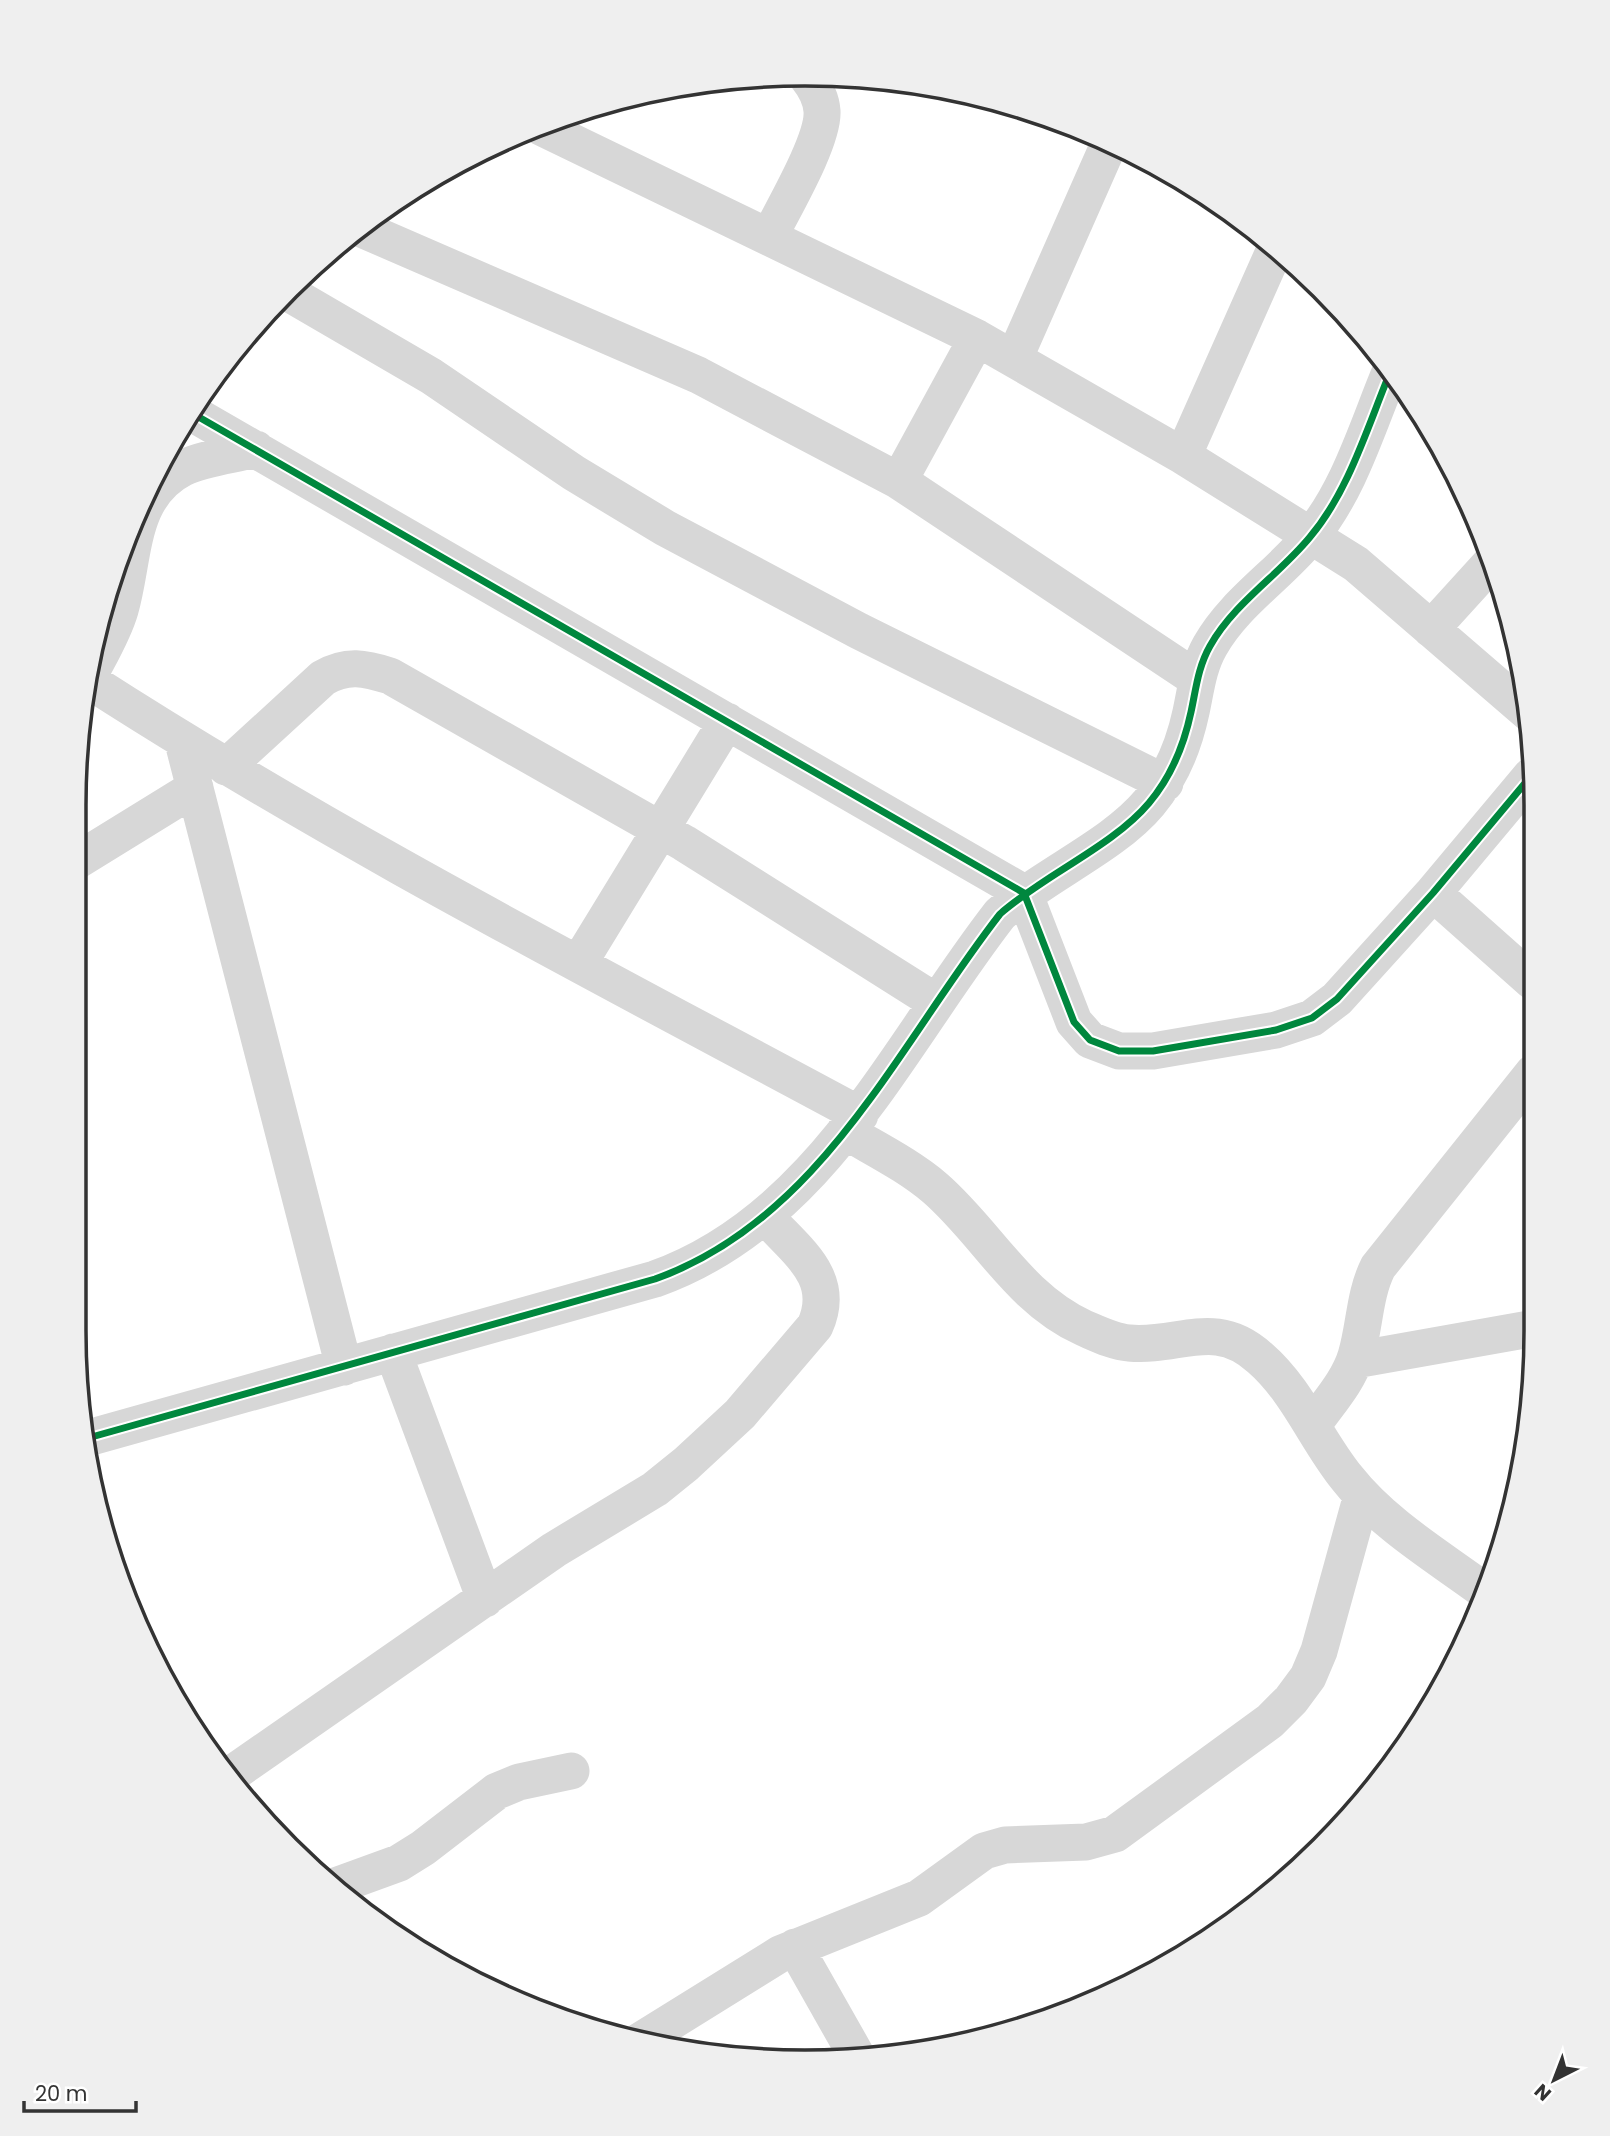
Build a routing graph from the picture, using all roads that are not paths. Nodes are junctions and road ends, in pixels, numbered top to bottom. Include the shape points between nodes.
1 (815, 86) edge
2 (552, 132) edge
3 (1106, 152) edge
4 (369, 232) edge
5 (769, 237) junction
6 (1271, 258) edge
7 (295, 297) edge
8 (977, 338) junction
9 (1014, 359) junction
10 (1386, 381) edge
11 (199, 417) edge
12 (256, 449) junction
13 (1183, 456) junction
14 (899, 481) junction
15 (160, 488) edge
16 (1311, 536) junction
17 (128, 562) edge
18 (1485, 570) edge
19 (1431, 629) junction
20 (105, 644) edge
21 (1196, 679) junction
22 (97, 685) edge
23 (1517, 702) edge
24 (727, 721) junction
25 (183, 742) junction
26 (226, 767) junction
27 (1165, 783) junction
28 (1524, 785) edge
29 (195, 788) junction
30 (660, 830) junction
31 (86, 855) edge
32 (1024, 893) junction
33 (1433, 893) junction
34 (579, 963) junction
35 (1524, 974) edge
36 (936, 1002) junction
37 (1524, 1084) edge
38 (852, 1123) junction
39 (766, 1217) junction
40 (1524, 1330) edge
41 (393, 1352) junction
42 (1355, 1360) junction
43 (344, 1367) junction
44 (1313, 1425) junction
45 (94, 1436) edge
46 (1362, 1495) junction
47 (1477, 1586) edge
48 (485, 1599) junction
49 (236, 1771) edge
50 (571, 1771) dead end
51 (345, 1883) edge
52 (795, 1947) junction
53 (659, 2035) edge
54 (853, 2049) edge

1 - 5 street via 822,113 817,139
2 - 5 street
3 - 9 street
4 - 14 street via 698,375
5 - 8 street
6 - 13 street
7 - 27 street via 431,376 665,528 859,631
8 - 9 street
8 - 14 street
9 - 13 street
10 - 16 street via 1337,495
11 - 12 street
12 - 15 street via 184,468
12 - 24 street
13 - 16 street
14 - 21 street
16 - 19 street via 1356,564
16 - 21 street via 1218,632
17 - 20 street via 120,611
18 - 19 street
19 - 23 street
21 - 27 street via 1191,715
22 - 25 street
24 - 30 street
24 - 32 street
25 - 26 street
25 - 29 street
26 - 30 street via 323,678 343,669 368,669 390,676
26 - 34 street
27 - 32 street via 1124,826
28 - 33 street
29 - 31 street
29 - 43 street
30 - 34 street
30 - 36 street
32 - 33 street via 1074,1022 1090,1040 1119,1051 1208,1042 1276,1030 1312,1018 1337,999
32 - 36 street via 1000,915
33 - 35 street
34 - 38 street
36 - 38 street
37 - 42 street via 1378,1267
38 - 39 street
38 - 44 street via 934,1187 1019,1283 1058,1312 1081,1327 1128,1343 1198,1335 1229,1339 1261,1358
39 - 41 street via 688,1267
39 - 48 street via 812,1268 822,1286 824,1307 815,1326 733,1421 686,1464
40 - 42 street
41 - 43 street
41 - 48 street
42 - 44 street
43 - 45 street
44 - 46 street
46 - 47 street
46 - 52 street via 1308,1677 1270,1721 1115,1834 1086,1842 984,1850 919,1898
48 - 49 street
50 - 51 street via 497,1791 399,1863
52 - 53 street
52 - 54 street

